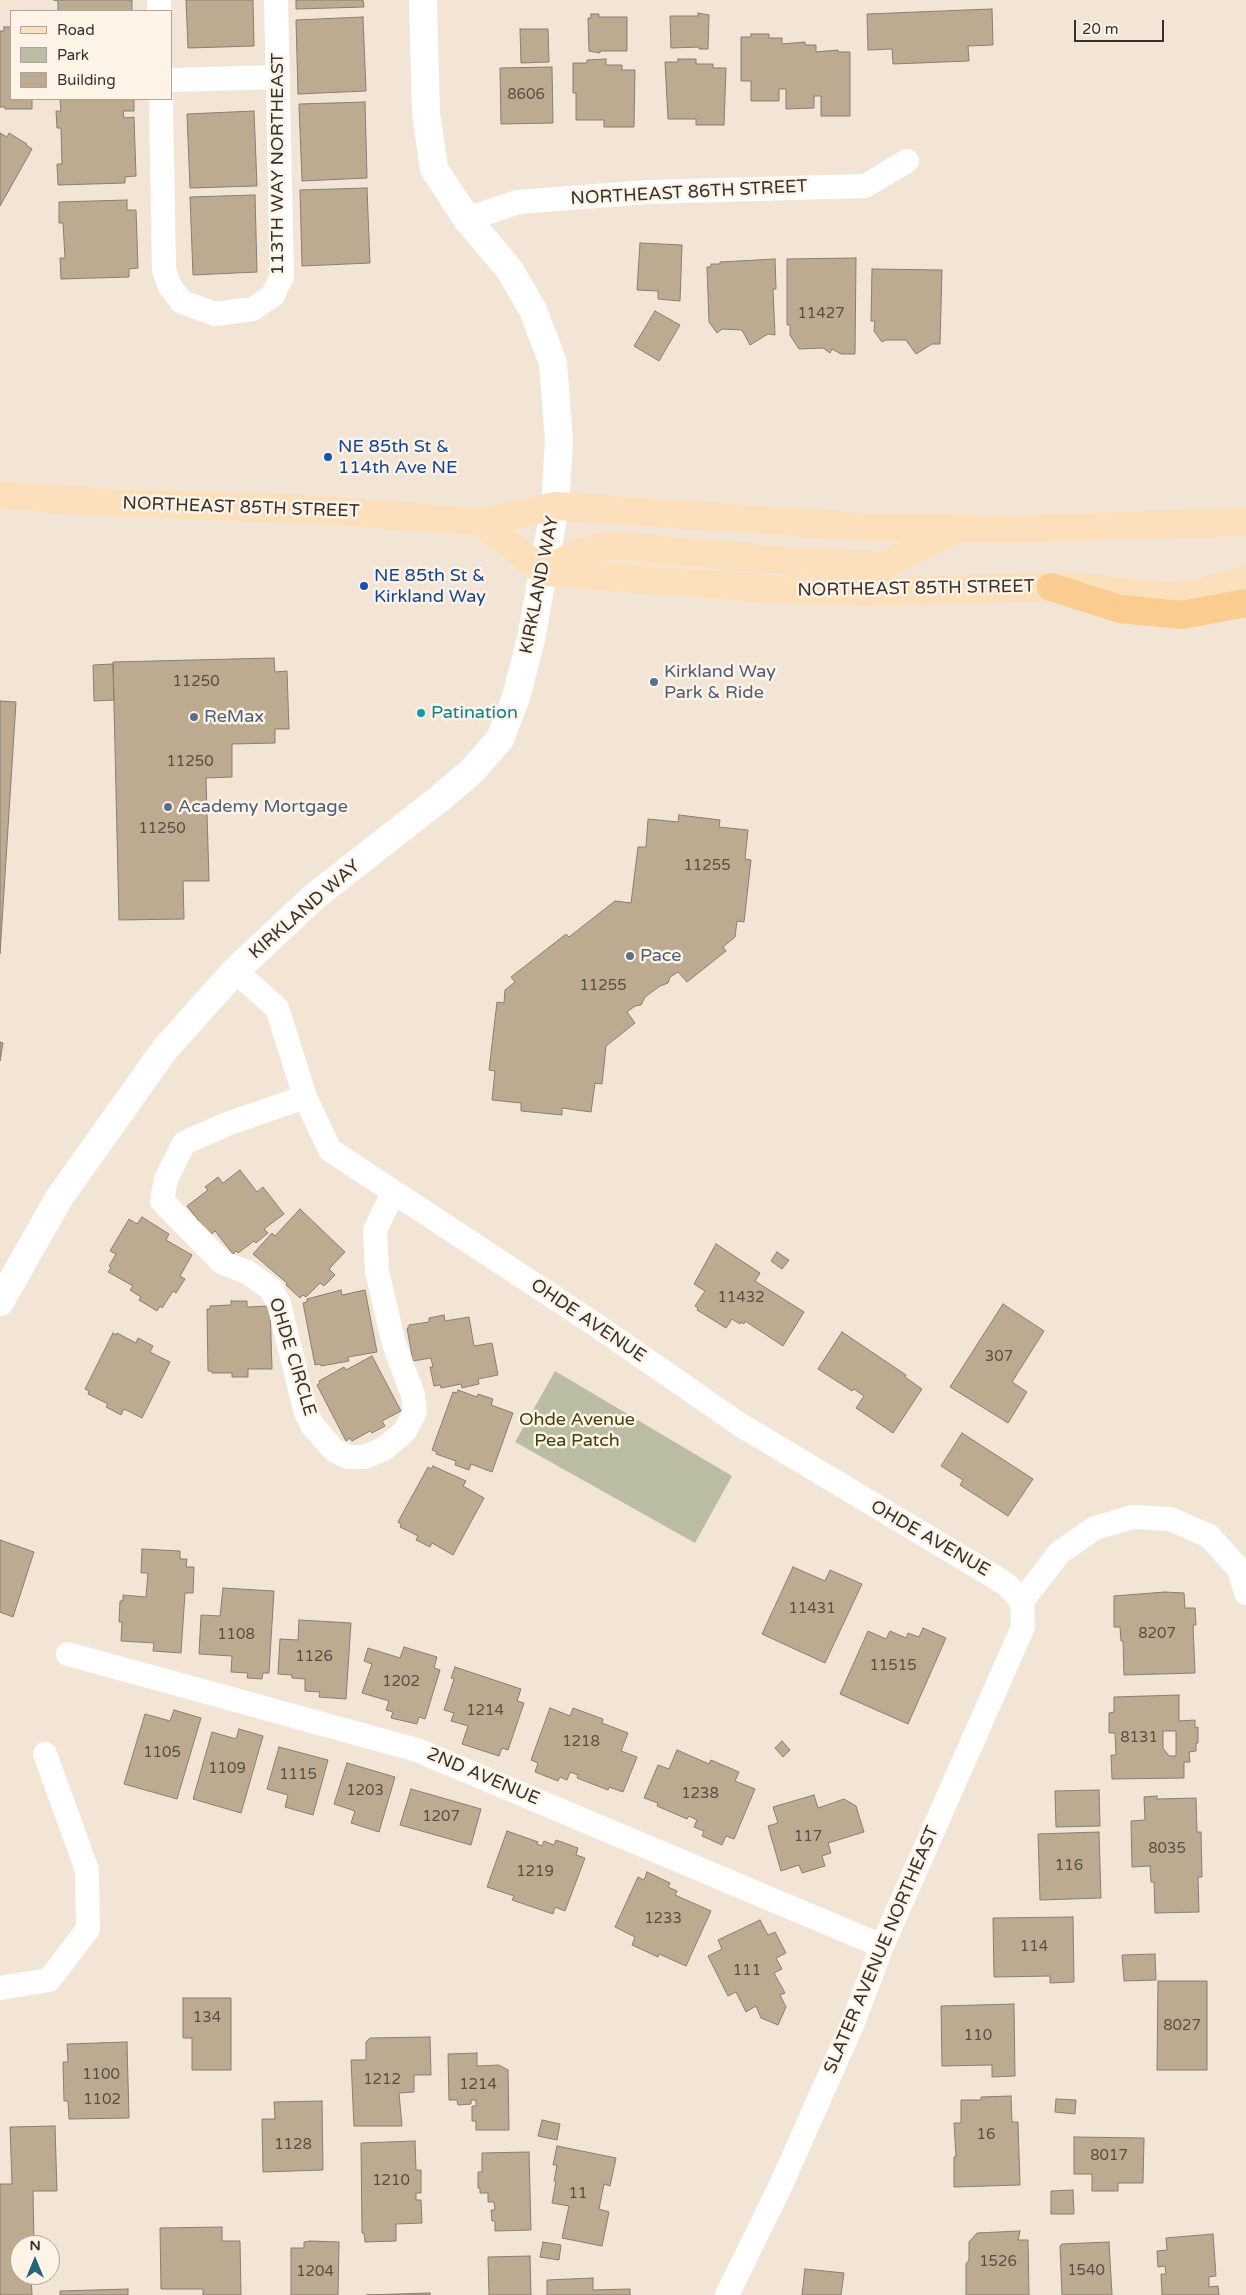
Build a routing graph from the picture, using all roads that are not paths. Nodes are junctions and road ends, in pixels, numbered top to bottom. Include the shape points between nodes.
1 (276, 0) edge
2 (424, 0) edge
3 (278, 76) junction
4 (172, 80) edge
5 (161, 100) edge
6 (907, 161) dead end
7 (467, 219) junction
8 (0, 495) edge
9 (555, 506) junction
10 (482, 522) junction
11 (1246, 522) edge
12 (958, 529) junction
13 (544, 572) junction
14 (1246, 579) edge
15 (1051, 587) junction
16 (1246, 603) edge
17 (235, 971) junction
18 (304, 1097) junction
19 (393, 1193) junction
20 (0, 1302) edge
21 (1246, 1593) edge
22 (1022, 1601) junction
23 (68, 1654) dead end
24 (45, 1754) dead end
25 (882, 1946) junction
26 (0, 1988) edge
27 (727, 2295) edge

1 - 3 street, 113TH WAY NORTHEAST
2 - 7 main road, KIRKLAND WAY via 426,113 434,169
3 - 4 street
3 - 5 street, 113TH WAY NORTHEAST via 282,276 273,295 253,309 215,314 182,302 170,287 164,270
6 - 7 street, NORTHEAST 86TH STREET via 865,186 648,192 518,202
7 - 9 main road, KIRKLAND WAY via 509,270 533,310 552,363 559,440
8 - 10 main road, NORTHEAST 85TH STREET via 94,502 303,509
9 - 10 main road, NORTHEAST 85TH STREET
9 - 12 main road, NORTHEAST 85TH STREET via 856,527
9 - 13 main road, KIRKLAND WAY
10 - 13 main road
11 - 12 main road, NORTHEAST 85TH STREET
12 - 13 main road via 882,566 613,546 579,552
13 - 15 main road, NORTHEAST 85TH STREET via 785,590 854,592
13 - 17 main road, KIRKLAND WAY via 516,697 500,739 472,771 315,896
14 - 15 main road, NORTHEAST 85TH STREET via 1197,594 1169,598 1090,588
15 - 16 highway via 1120,609 1182,615
17 - 18 street, OHDE AVENUE via 277,1008
17 - 20 main road, KIRKLAND WAY via 165,1049 108,1127 59,1198
18 - 19 street, OHDE AVENUE via 330,1150
18 - 19 street, OHDE CIRCLE via 184,1142 166,1179 162,1202 223,1263 247,1272 271,1289 282,1312 305,1410 312,1425 334,1450 348,1457 364,1457 384,1449 405,1431 415,1412 413,1395 394,1344 377,1271 375,1230
19 - 22 street, OHDE AVENUE via 600,1327 739,1424 994,1576
21 - 22 street via 1239,1569 1209,1536 1170,1519 1132,1517 1095,1528 1060,1552
22 - 25 street, SLATER AVENUE NORTHEAST via 1023,1627
23 - 25 street, 2ND AVENUE via 417,1750
24 - 26 street via 87,1870 88,1929 49,1980
25 - 27 street, SLATER AVENUE NORTHEAST via 852,2025 780,2187

